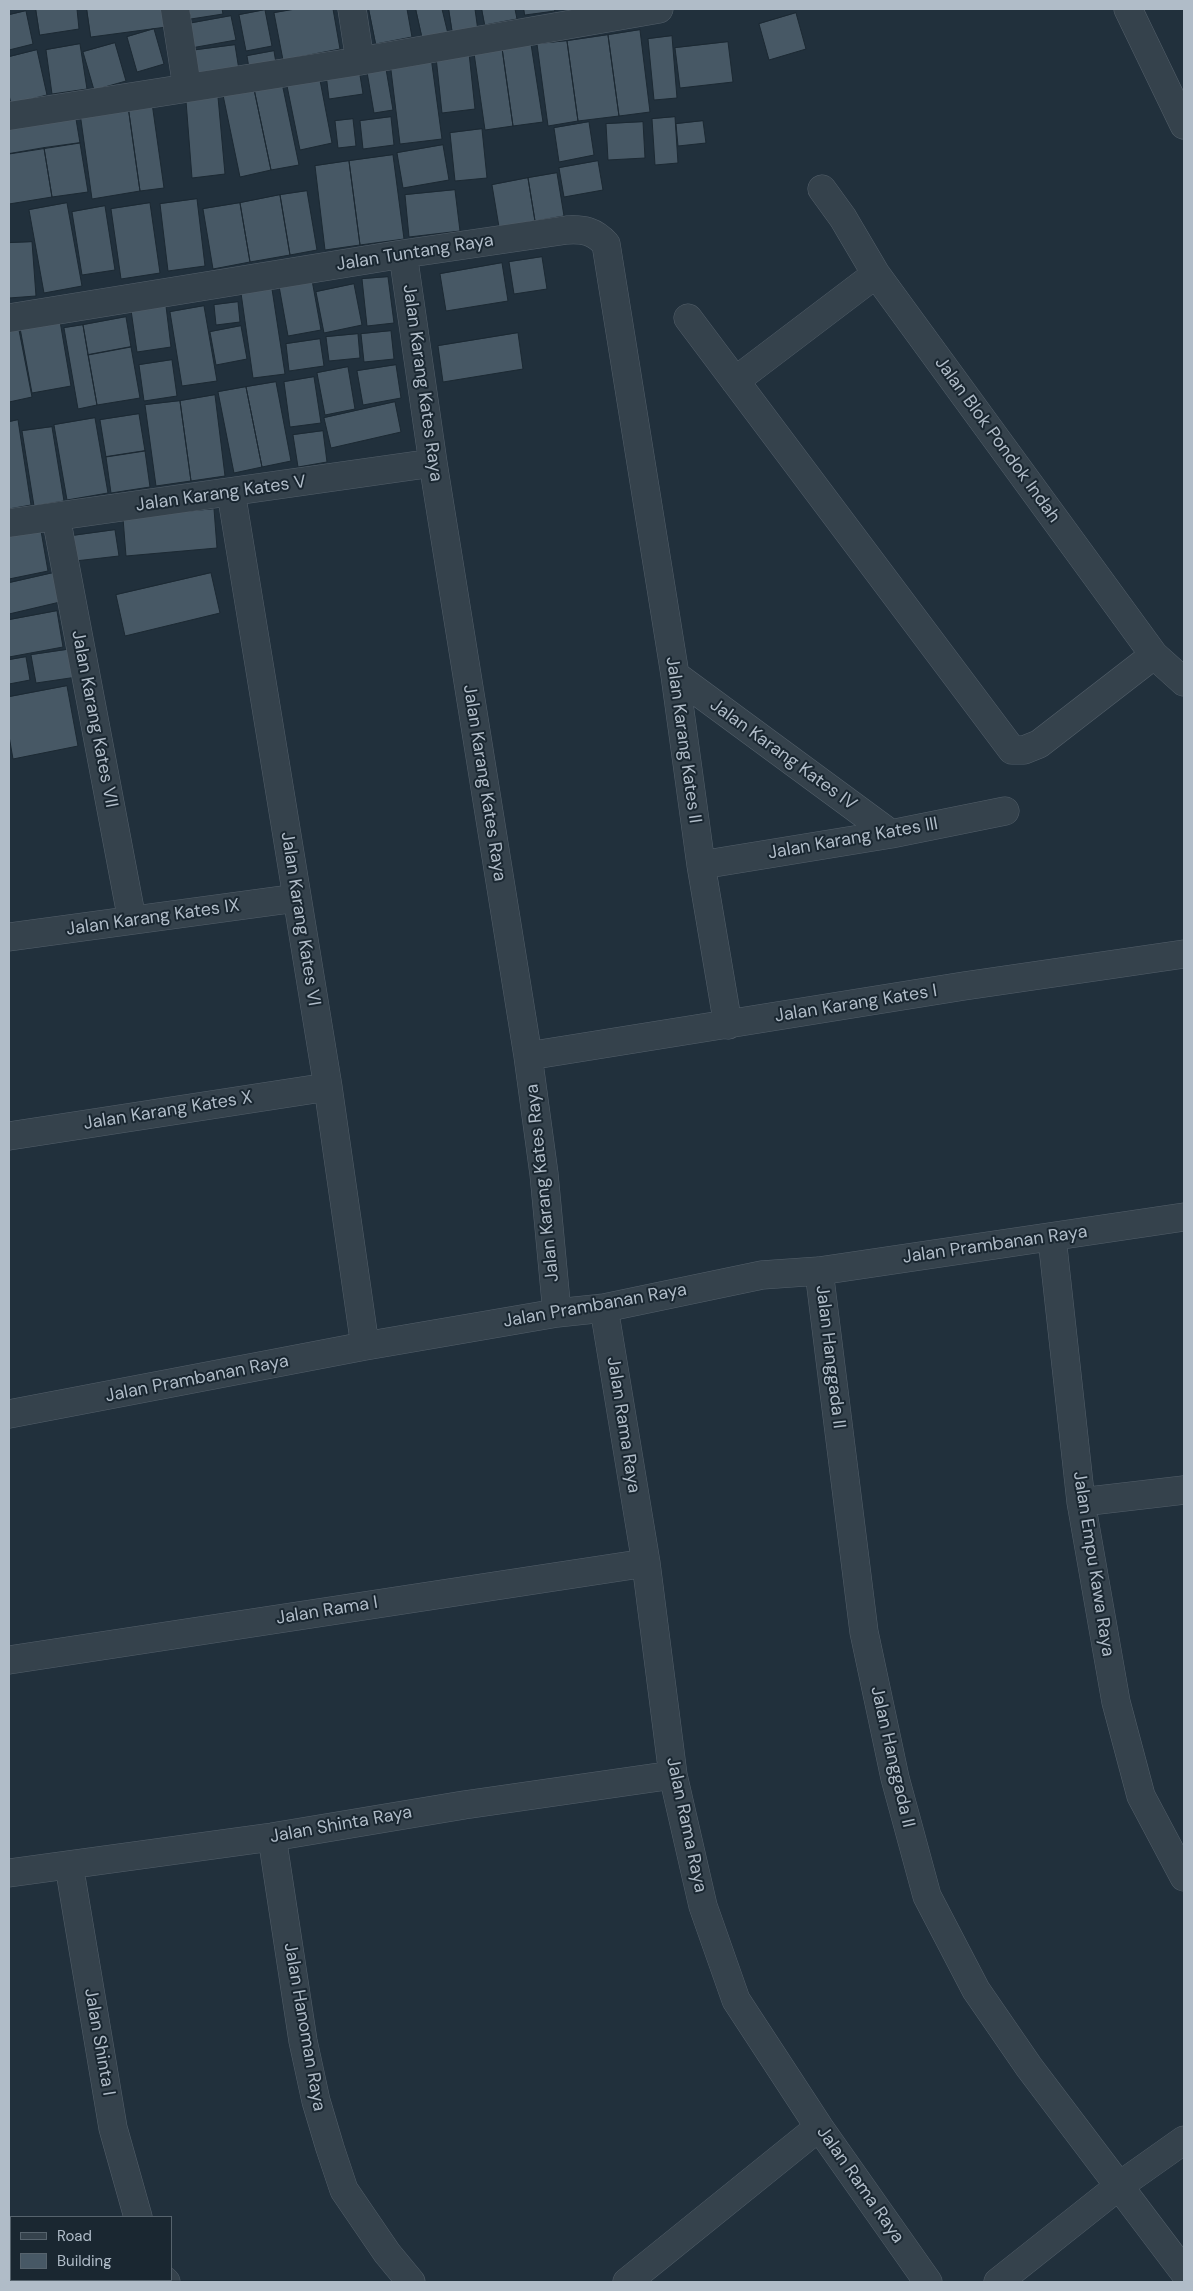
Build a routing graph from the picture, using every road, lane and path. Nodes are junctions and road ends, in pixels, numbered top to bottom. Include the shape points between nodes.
1 (175, 9) edge
2 (352, 9) edge
3 (660, 9) edge
4 (1128, 9) edge
5 (360, 61) junction
6 (187, 86) junction
7 (9, 116) edge
8 (1184, 125) edge
9 (822, 189) dead end
10 (403, 254) junction
11 (876, 274) junction
12 (9, 318) edge
13 (688, 318) dead end
14 (735, 382) junction
15 (640, 456) joint
16 (433, 463) junction
17 (231, 492) junction
18 (56, 517) junction
19 (9, 523) edge
20 (1154, 655) junction
21 (675, 675) junction
22 (1184, 682) edge
23 (1005, 810) dead end
24 (891, 834) junction
25 (701, 865) junction
26 (297, 898) junction
27 (132, 920) junction
28 (9, 937) edge
29 (1184, 954) edge
30 (728, 1025) junction
31 (528, 1056) junction
32 (328, 1087) junction
33 (9, 1136) edge
34 (1184, 1217) edge
35 (1052, 1238) junction
36 (819, 1271) junction
37 (604, 1308) junction
38 (558, 1313) junction
39 (365, 1346) junction
40 (9, 1414) edge
41 (1184, 1490) edge
42 (1081, 1502) junction
43 (646, 1562) junction
44 (9, 1660) edge
45 (674, 1775) junction
46 (272, 1837) junction
47 (69, 1865) junction
48 (9, 1873) edge
49 (1184, 1877) edge
50 (819, 2127) junction
51 (1184, 2140) edge
52 (1119, 2186) junction
53 (138, 2216) edge
54 (1184, 2272) edge
55 (411, 2282) edge
56 (627, 2282) edge
57 (928, 2282) edge
58 (998, 2282) edge

1 - 6 street
2 - 5 street
3 - 5 street
4 - 8 street
5 - 6 street
6 - 7 street
9 - 11 street, Jalan Blok Pondok Indah
10 - 12 street, Jalan Tuntang Raya
10 - 15 street, Jalan Tuntang Raya via 567,230 593,232 606,244
10 - 16 street, Jalan Karang Kates Raya
11 - 14 street
11 - 20 street, Jalan Blok Pondok Indah
13 - 14 street
14 - 20 street via 1012,750 1024,750 1039,744
15 - 21 street, Jalan Karang Kates II
16 - 17 street, Jalan Karang Kates V
16 - 31 street, Jalan Karang Kates Raya
17 - 18 street, Jalan Karang Kates V
17 - 26 street, Jalan Karang Kates VI
18 - 19 street, Jalan Karang Kates V
18 - 27 street, Jalan Karang Kates VII
20 - 22 street, Jalan Blok Pondok Indah
21 - 24 street, Jalan Karang Kates IV
21 - 25 street, Jalan Karang Kates II
23 - 24 street, Jalan Karang Kates III
24 - 25 street, Jalan Karang Kates III
25 - 30 street, Jalan Karang Kates II
26 - 27 street, Jalan Karang Kates IX
26 - 32 street, Jalan Karang Kates VI
27 - 28 street, Jalan Karang Kates IX
29 - 30 street, Jalan Karang Kates I
30 - 31 street, Jalan Karang Kates I
31 - 38 street, Jalan Karang Kates Raya
32 - 33 street, Jalan Karang Kates X
32 - 39 street, Jalan Karang Kates VI
34 - 35 street, Jalan Prambanan Raya
35 - 36 street, Jalan Prambanan Raya
35 - 42 street, Jalan Empu Kawa Raya
36 - 37 street, Jalan Prambanan Raya via 762,1275
36 - 52 street, Jalan Hanggada II via 864,1632 895,1778 927,1896 976,1990 1029,2067
37 - 38 street, Jalan Prambanan Raya
37 - 43 street, Jalan Rama Raya
38 - 39 street, Jalan Prambanan Raya
39 - 40 street, Jalan Prambanan Raya
41 - 42 street
42 - 49 street, Jalan Empu Kawa Raya via 1116,1702 1141,1796
43 - 44 street, Jalan Rama I
43 - 45 street, Jalan Rama Raya
45 - 46 street, Jalan Shinta Raya via 464,1804
45 - 50 street, Jalan Rama Raya via 703,1906 736,2000
46 - 47 street, Jalan Shinta Raya
46 - 55 street, Jalan Hanoman Raya via 303,2041 330,2148 344,2190
47 - 48 street, Jalan Shinta Raya
47 - 53 street, Jalan Shinta I via 113,2128
50 - 56 street
50 - 57 street, Jalan Rama Raya
51 - 52 street
52 - 54 street, Jalan Hanggada II
52 - 58 street

